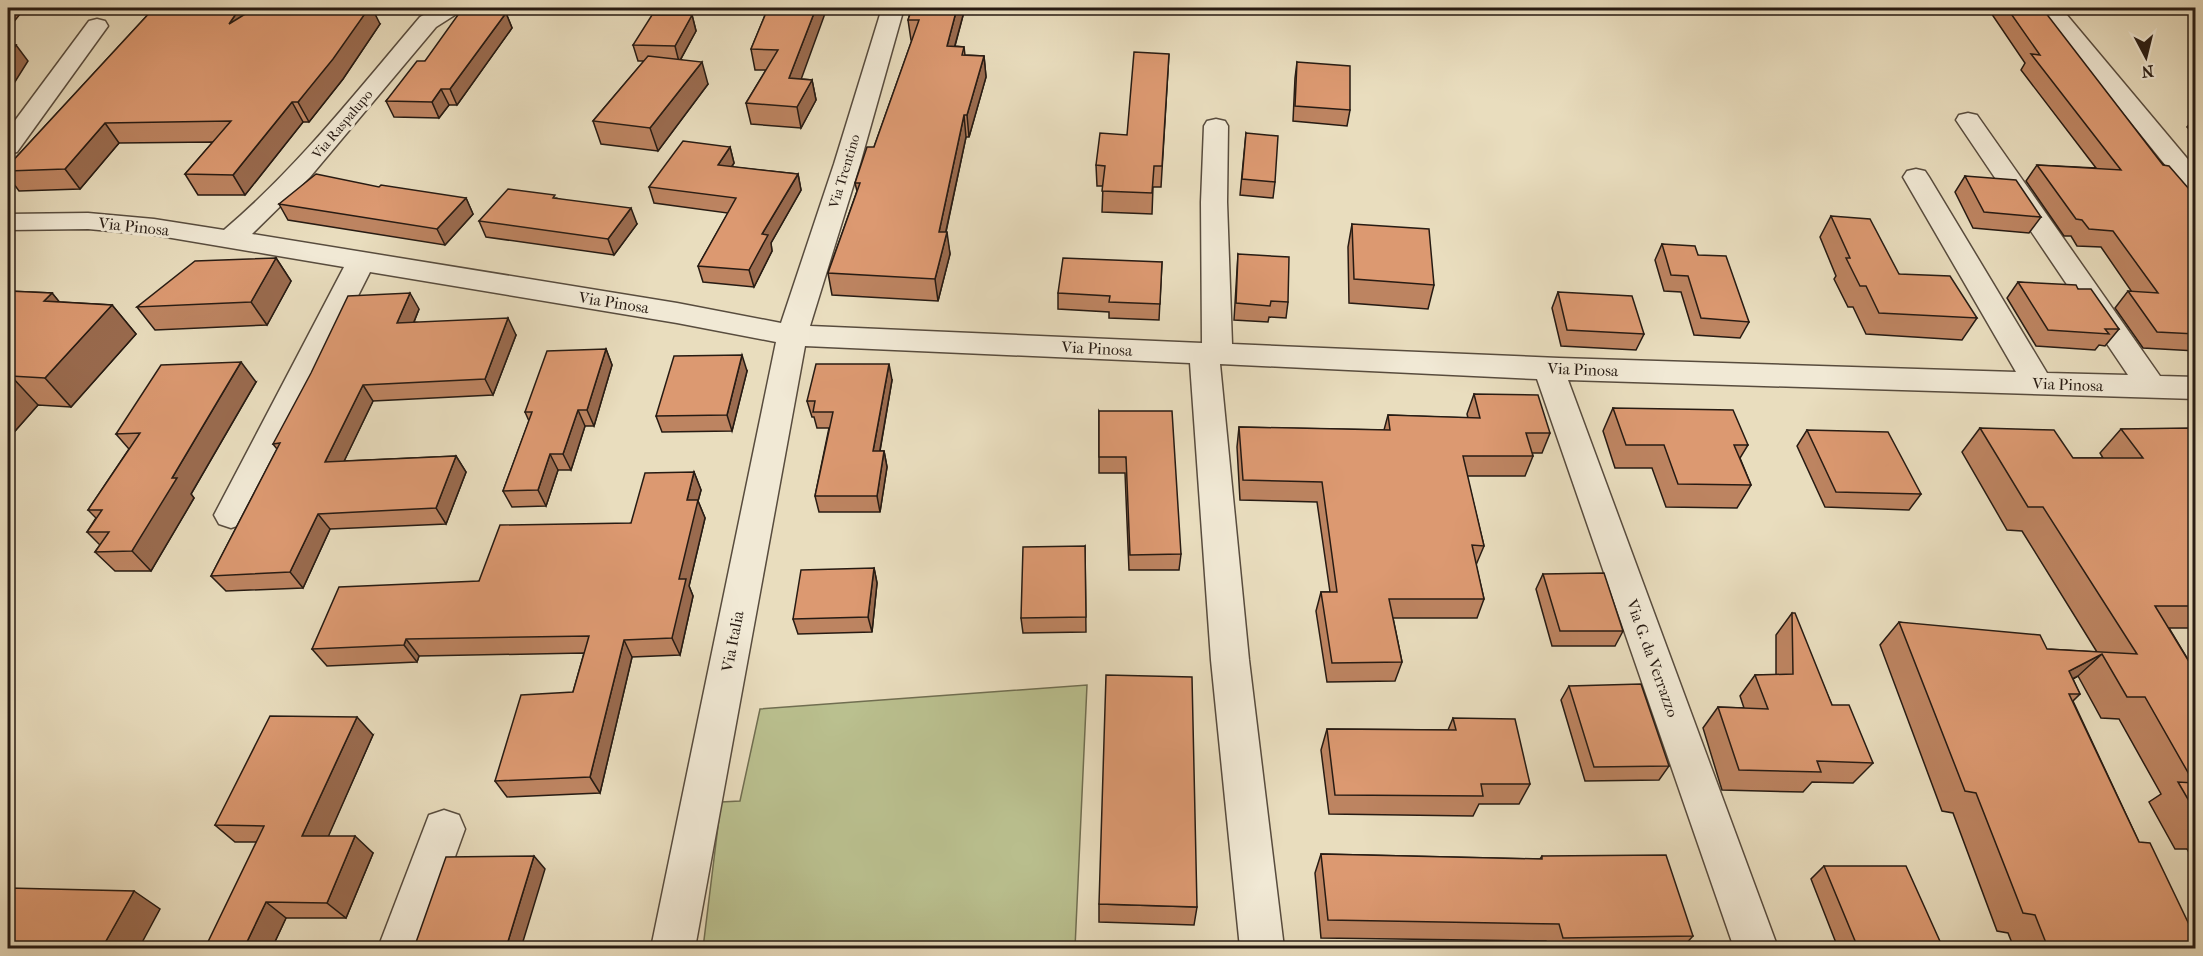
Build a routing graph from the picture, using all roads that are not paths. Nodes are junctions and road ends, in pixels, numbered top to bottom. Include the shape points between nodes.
1 (450, 8) edge
2 (893, 8) edge
3 (2050, 8) edge
4 (97, 26) dead end
5 (1968, 120) dead end
6 (1216, 126) dead end
7 (8, 147) edge
8 (1916, 177) dead end
9 (2196, 186) edge
10 (8, 222) edge
11 (231, 238) junction
12 (362, 260) junction
13 (792, 334) junction
14 (1210, 353) junction
15 (1548, 368) junction
16 (2038, 383) junction
17 (2151, 386) junction
18 (2196, 388) edge
19 (231, 515) dead end
20 (444, 829) dead end
21 (400, 948) edge
22 (673, 948) edge
23 (1262, 948) edge
24 (1756, 948) edge

1 - 11 street, Via Raspalupo via 428,22 288,187
2 - 13 street, Via Trentino
3 - 9 street
4 - 7 street
5 - 17 street
6 - 14 street
8 - 16 street
10 - 11 street, Via Pinosa via 118,223
11 - 12 street, Via Pinosa
12 - 13 street, Via Pinosa
12 - 19 street
13 - 14 street, Via Pinosa
13 - 22 street, Via Italia
14 - 15 street, Via Pinosa
14 - 23 street via 1230,660
15 - 16 street, Via Pinosa
15 - 24 street, Via G. da Verrazzo
16 - 17 street, Via Pinosa
17 - 18 street, Via Pinosa
20 - 21 street

